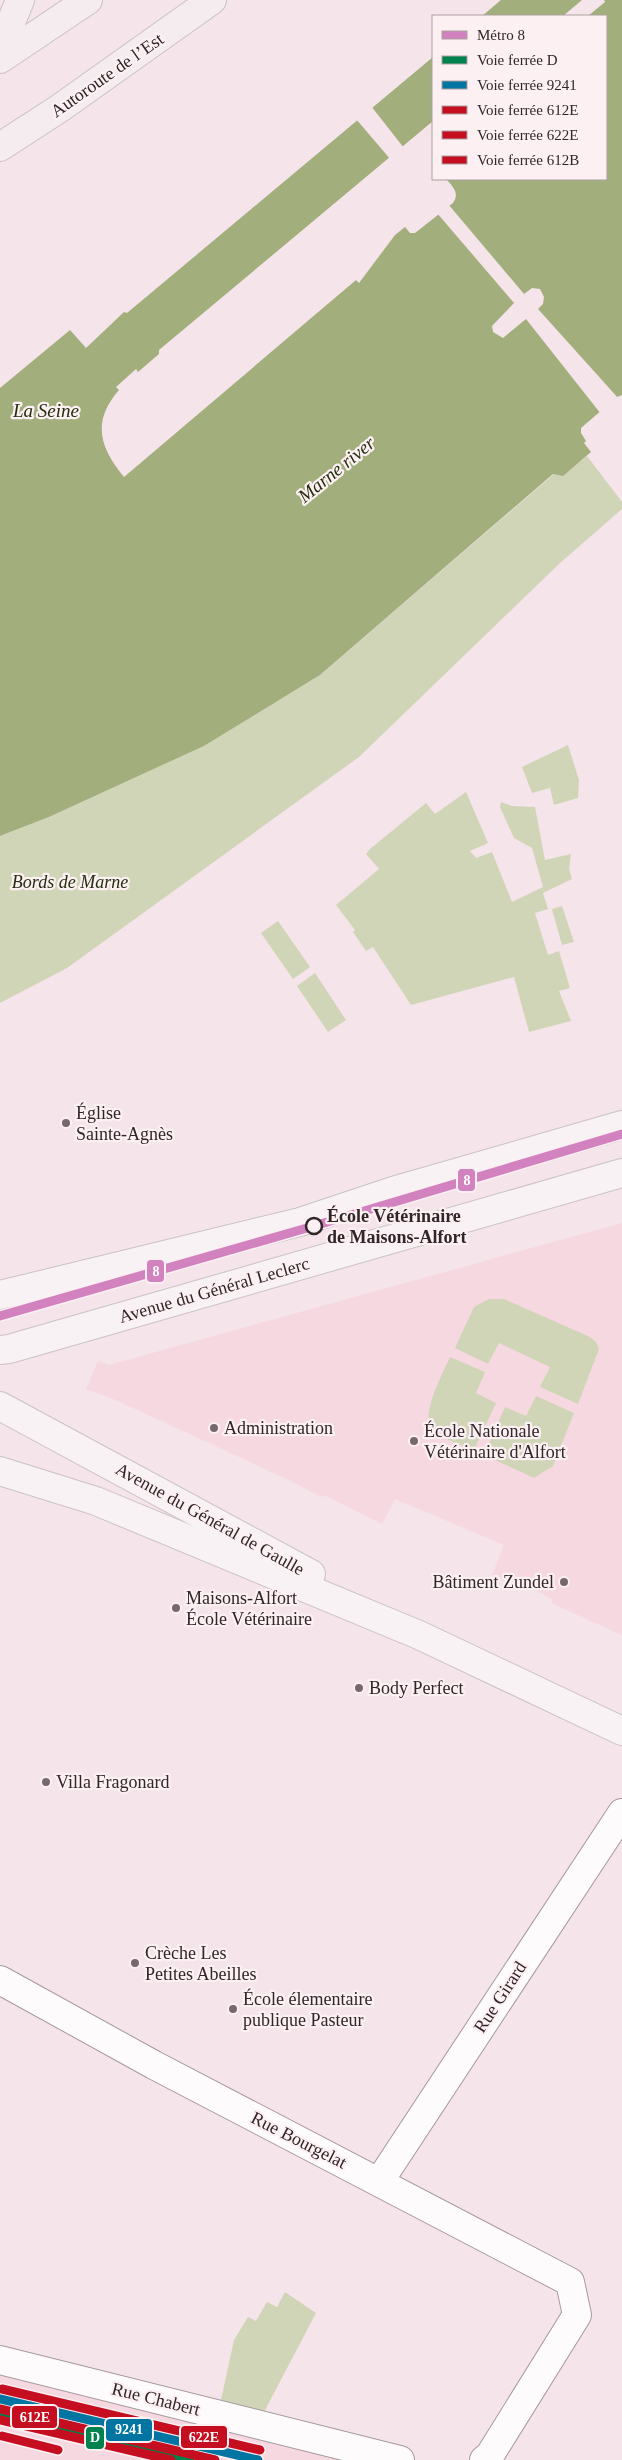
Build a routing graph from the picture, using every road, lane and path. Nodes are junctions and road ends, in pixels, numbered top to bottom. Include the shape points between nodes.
1 (20, 0) edge
2 (88, 0) edge
3 (212, 0) edge
4 (0, 50) edge
5 (0, 58) edge
6 (0, 147) edge
7 (622, 1124) edge
8 (622, 1173) edge
9 (0, 1295) edge
10 (3, 1352) edge
11 (0, 1406) edge
12 (0, 1471) edge
13 (419, 1635) junction
14 (622, 1731) edge
15 (622, 1813) edge
16 (0, 1980) edge
17 (379, 2182) junction
18 (0, 2360) edge
19 (400, 2460) edge
20 (484, 2460) edge

1 - 4 highway
2 - 5 highway
3 - 6 highway, Autoroute de l’Est
7 - 9 main road via 393,1191 300,1222
8 - 10 main road, Avenue du Général Leclerc
11 - 13 main road, Avenue du Général de Gaulle via 225,1526
12 - 13 main road, Avenue du Général de Gaulle via 96,1501
13 - 14 main road, Avenue du Général de Gaulle
15 - 17 street, Rue Girard
16 - 17 street, Rue Bourgelat via 154,2065
17 - 20 street, Rue Bourgelat via 570,2282 577,2315 490,2456
18 - 19 street, Rue Chabert

